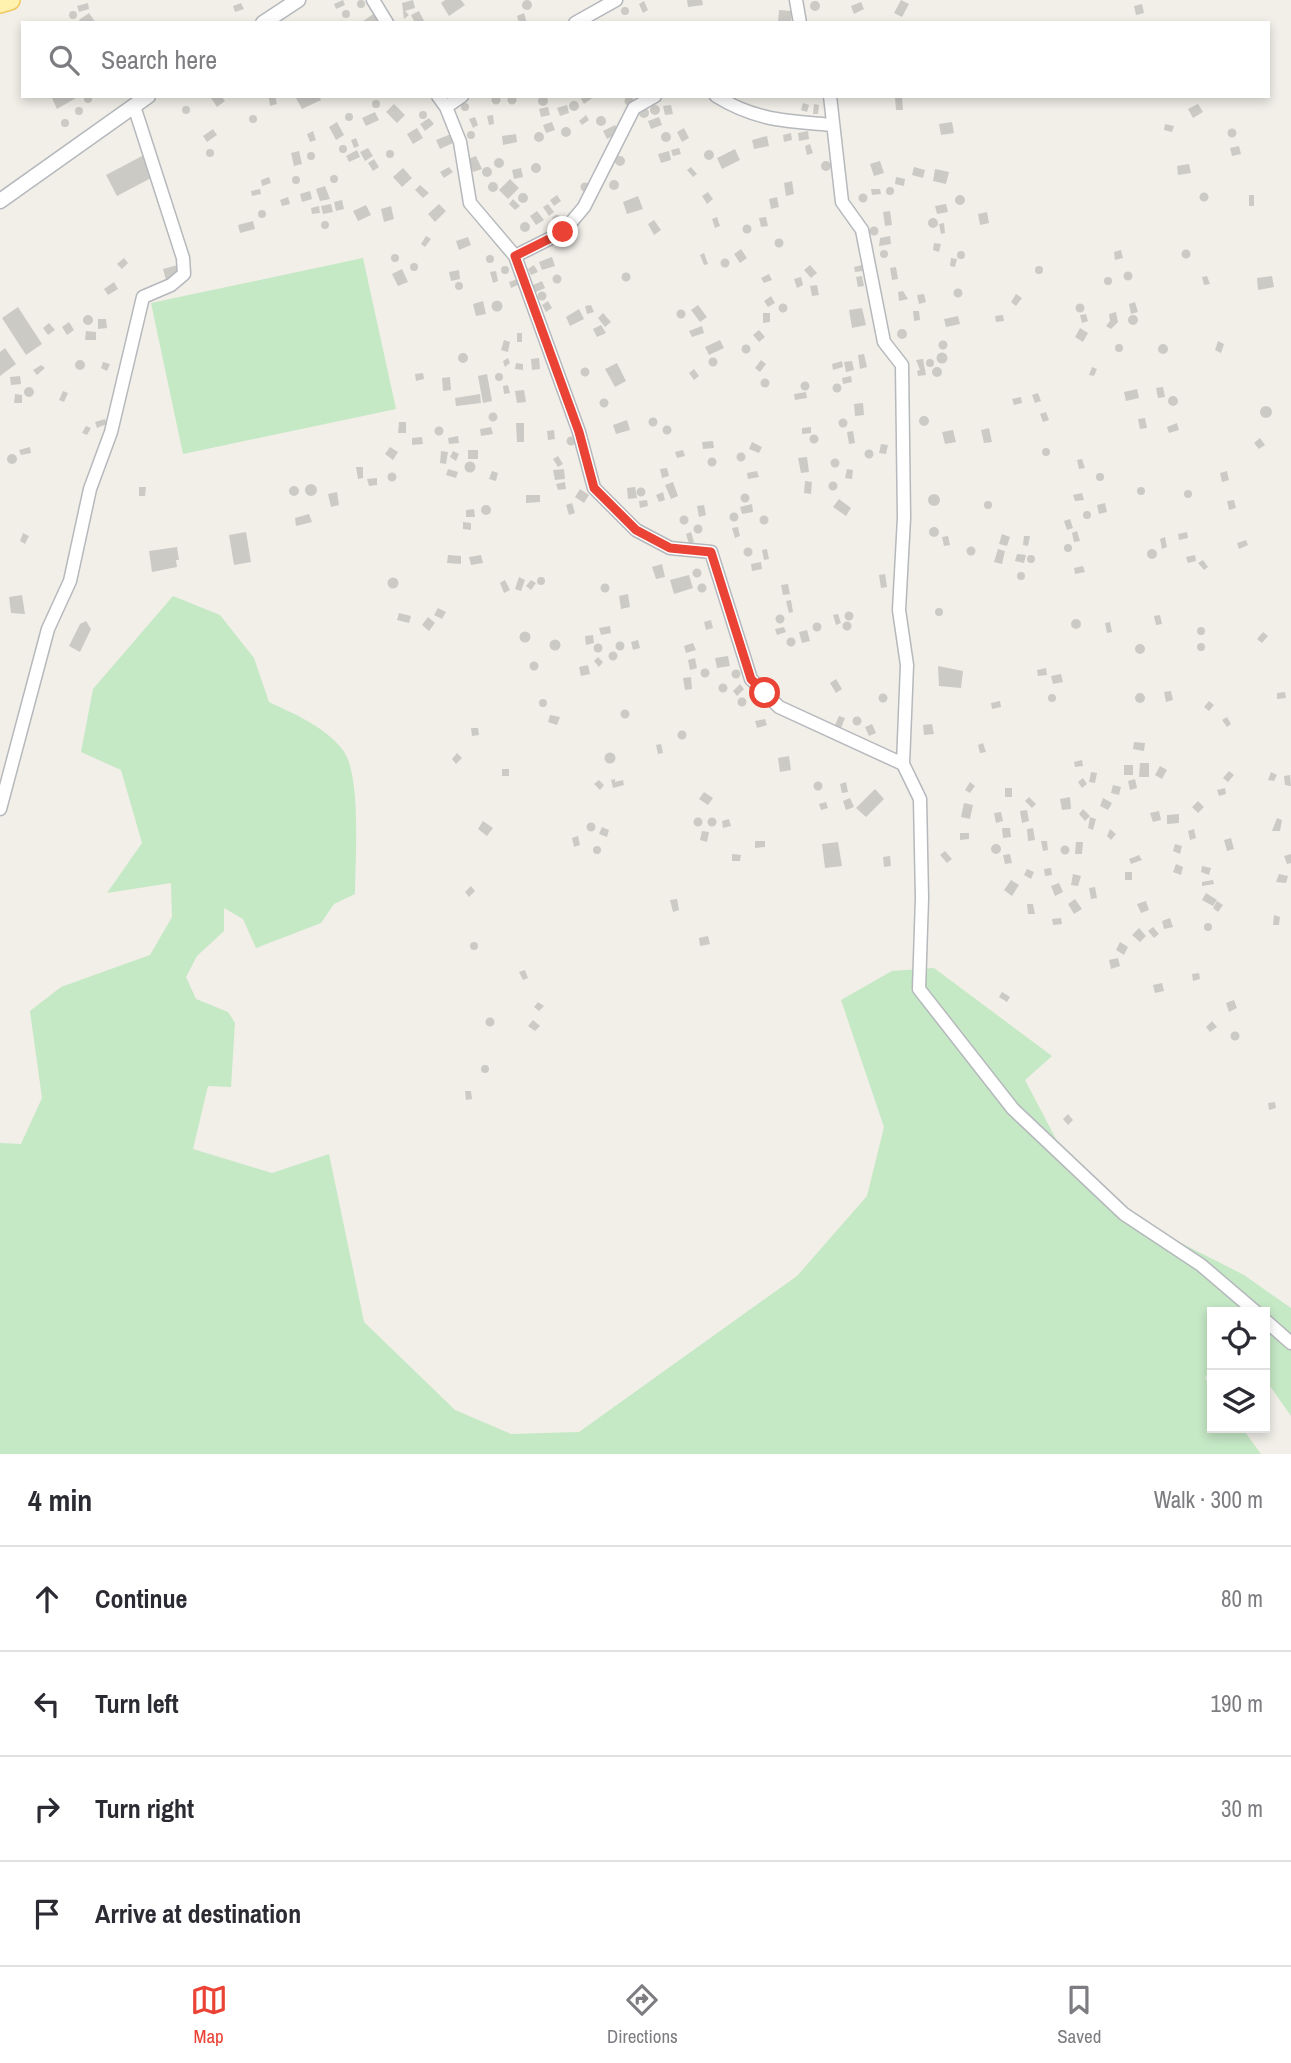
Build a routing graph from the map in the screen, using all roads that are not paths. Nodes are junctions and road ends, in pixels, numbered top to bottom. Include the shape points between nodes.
1 (298, 0) edge
2 (373, 0) edge
3 (616, 0) edge
4 (796, 0) edge
5 (265, 21) edge
6 (386, 21) edge
7 (579, 21) edge
8 (800, 21) edge
9 (145, 98) edge
10 (652, 98) edge
11 (719, 98) edge
12 (830, 98) edge
13 (442, 102) edge
14 (134, 106) junction
15 (832, 125) junction
16 (0, 201) edge
17 (515, 256) junction
18 (903, 764) junction
19 (0, 809) edge
20 (1250, 1307) edge
21 (1270, 1324) edge
22 (1291, 1343) edge

1 - 5 street
2 - 6 street
3 - 7 street
4 - 8 street
9 - 14 street
10 - 17 street via 634,108 584,207 563,232
11 - 15 street via 738,110 787,123
12 - 15 street
13 - 17 street via 460,142 470,203
14 - 16 street
14 - 19 street via 183,258 184,274 143,297 111,432 90,489 69,581 48,629
15 - 18 street via 842,202 862,230 884,341 902,365 904,519 899,610 907,665
17 - 18 street via 579,432 594,488 636,530 670,548 711,552 751,679 779,707
18 - 20 street via 920,799 919,989 1013,1109 1124,1214 1201,1265
21 - 22 street

